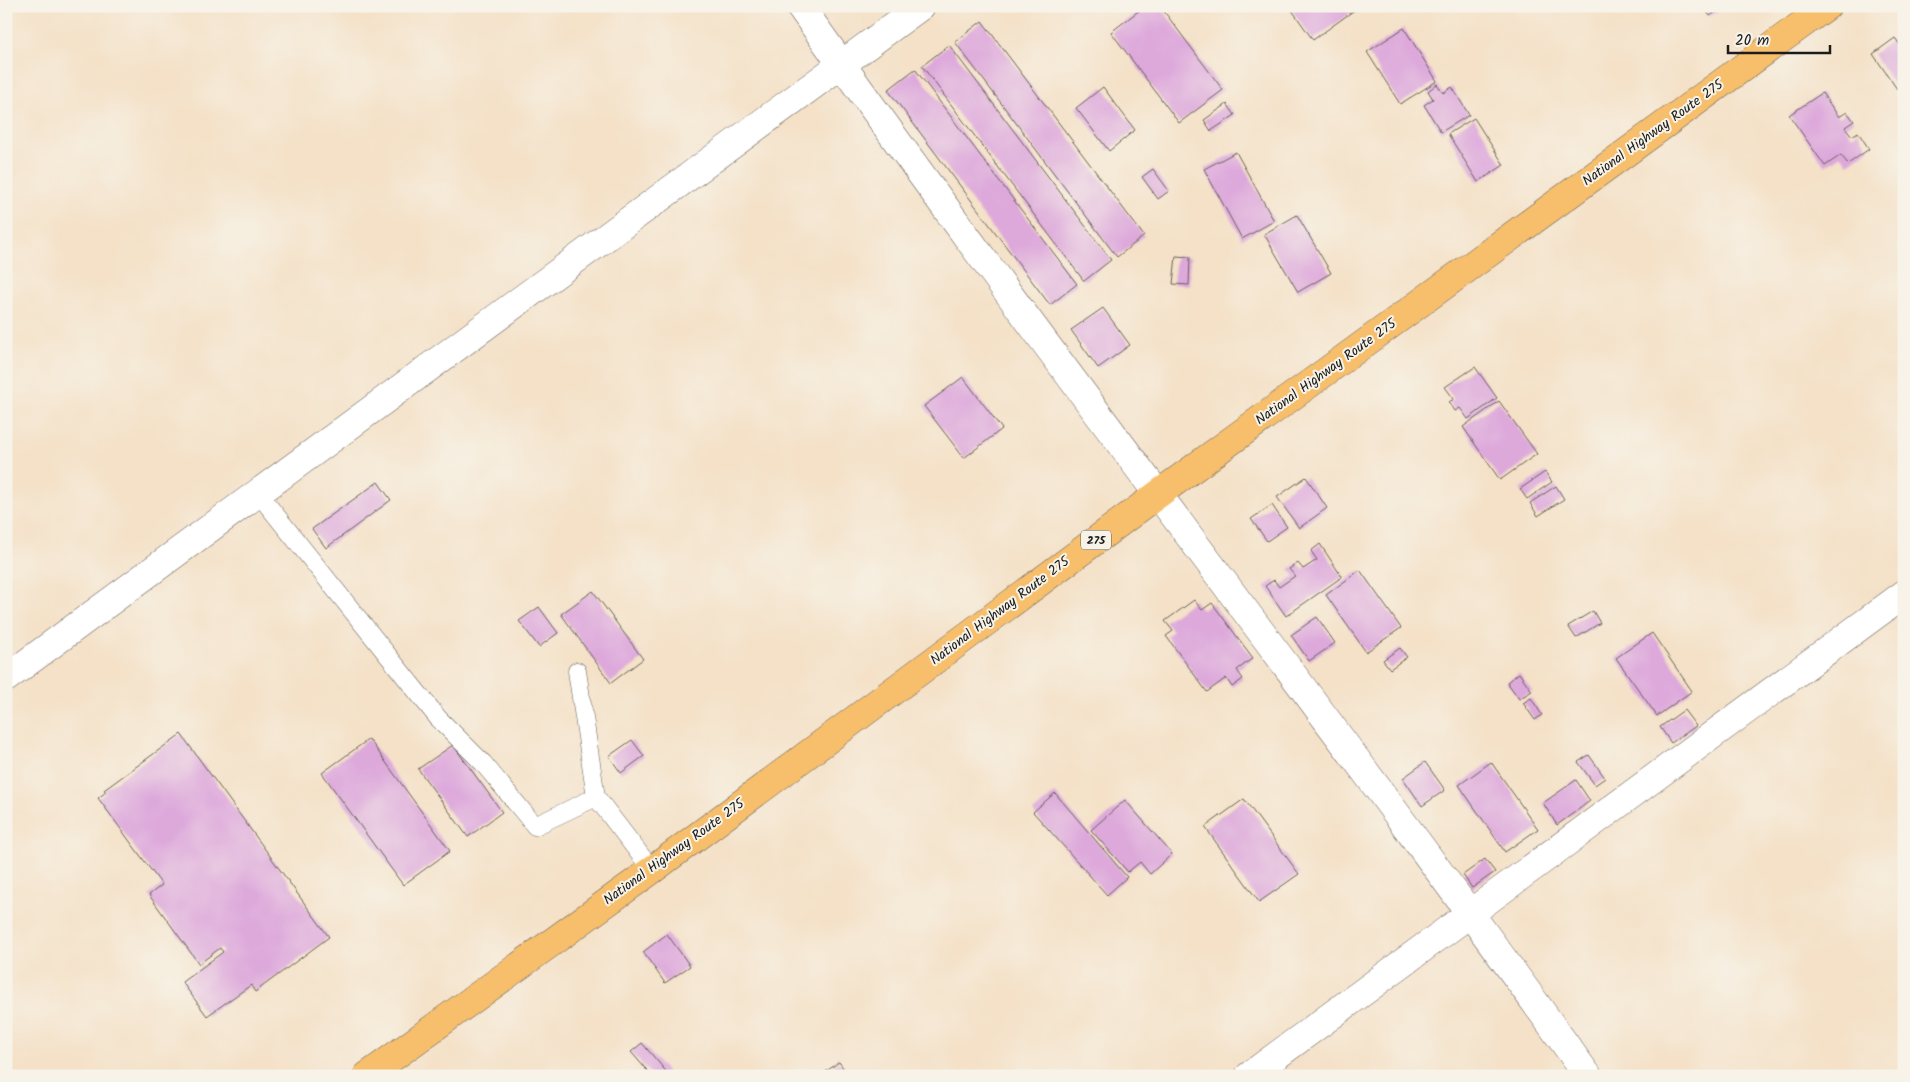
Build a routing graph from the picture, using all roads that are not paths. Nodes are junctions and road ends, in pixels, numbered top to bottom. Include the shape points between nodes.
1 (800, 6) edge
2 (920, 6) edge
3 (1827, 6) edge
4 (842, 64) junction
5 (258, 493) junction
6 (1157, 495) junction
7 (1904, 594) edge
8 (577, 671) dead end
9 (6, 678) edge
10 (596, 797) junction
11 (652, 870) junction
12 (1471, 912) junction
13 (367, 1076) edge
14 (1249, 1076) edge
15 (1588, 1076) edge

1 - 4 street
2 - 4 street
3 - 6 highway, National Highway Route 275 / 275
4 - 5 street
4 - 6 street
5 - 9 street
5 - 10 lane via 438,718 483,763 534,826
6 - 11 highway, National Highway Route 275 / 275
6 - 12 street
7 - 12 street
8 - 10 lane
10 - 11 lane
11 - 13 highway, National Highway Route 275 / 275
12 - 14 street
12 - 15 street

